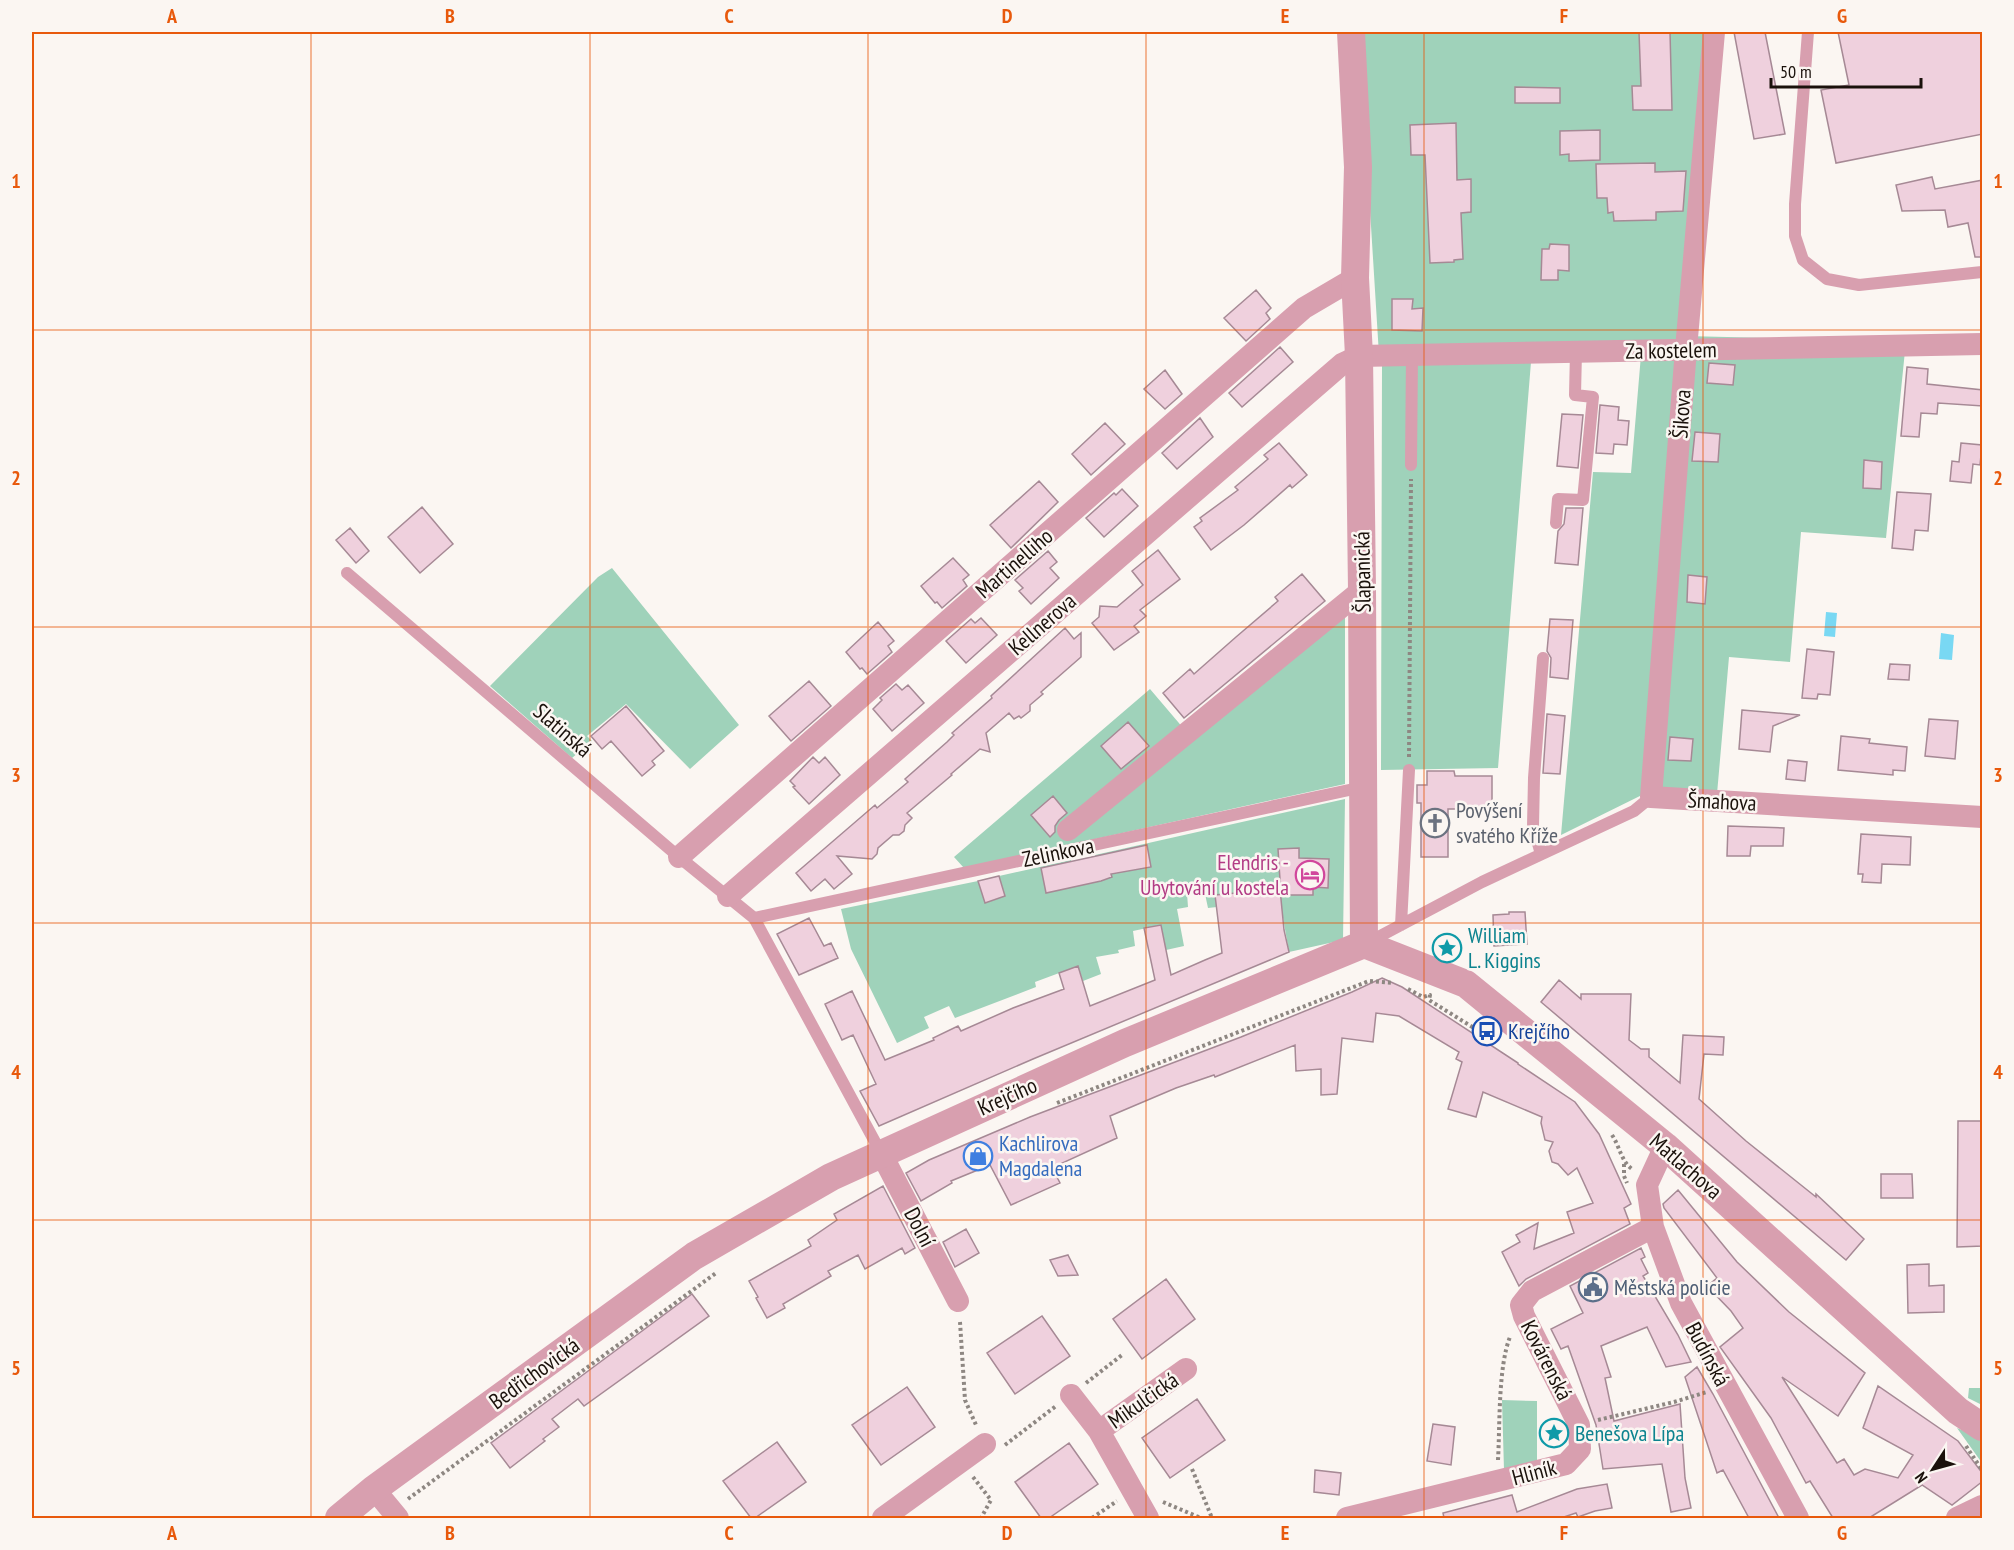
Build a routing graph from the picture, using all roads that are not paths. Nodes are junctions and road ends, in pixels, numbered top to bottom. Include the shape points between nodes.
1 (1351, 32) edge
2 (1714, 32) edge
3 (1808, 32) edge
4 (1983, 272) edge
5 (1355, 278) junction
6 (1983, 344) edge
7 (1686, 350) junction
8 (1576, 352) junction
9 (1412, 355) junction
10 (1359, 356) junction
11 (1411, 465) road end
12 (1556, 523) dead end
13 (347, 573) dead end
14 (1362, 590) junction
15 (1544, 658) dead end
16 (1409, 770) road end
17 (1363, 787) junction
18 (1651, 797) junction
19 (1983, 817) edge
20 (1068, 830) dead end
21 (1541, 854) junction
22 (680, 857) junction
23 (728, 896) junction
24 (754, 918) junction
25 (1401, 925) junction
26 (1364, 944) junction
27 (1665, 1146) junction
28 (881, 1153) junction
29 (1653, 1227) junction
30 (694, 1256) joint
31 (958, 1301) road end
32 (1186, 1369) dead end
33 (1071, 1395) road end
34 (1580, 1425) joint
35 (1983, 1427) edge
36 (1099, 1431) junction
37 (985, 1444) road end
38 (374, 1490) junction
39 (1983, 1506) edge
40 (395, 1515) edge
41 (339, 1518) edge
42 (883, 1518) edge
43 (1148, 1518) edge
44 (1347, 1518) edge
45 (1798, 1518) edge
46 (1957, 1518) edge

1 - 5 street, Šlapanická via 1358,167
2 - 7 street, Šikova
3 - 4 lane via 1795,204 1795,236 1803,260 1827,279 1859,285
5 - 10 street, Šlapanická
5 - 22 street, Martinelliho via 1304,308
6 - 7 street, Za kostelem
7 - 8 street, Za kostelem
7 - 18 street, Šikova
8 - 9 street, Za kostelem
8 - 12 lane via 1575,395 1593,397 1582,500 1558,499
9 - 10 street, Za kostelem
9 - 11 lane
10 - 14 street, Šlapanická
10 - 23 street, Kellnerova via 1342,364
13 - 22 lane, Slatinská
14 - 17 street, Šlapanická
14 - 20 street, Zelinkova
15 - 21 lane via 1533,826
16 - 25 lane
17 - 24 lane, Zelinkova
17 - 26 street, Šlapanická
18 - 19 street, Šmahova
18 - 21 lane via 1634,811
21 - 25 lane
22 - 23 lane, Slatinská
23 - 24 lane, Slatinská
24 - 28 lane
25 - 26 lane
26 - 27 street, Matlachova via 1466,984
26 - 28 street, Krejčího via 1125,1043
27 - 29 street, Budínská via 1647,1185
27 - 35 street, Matlachova via 1958,1411
28 - 30 street, Krejčího via 831,1177
28 - 31 street, Dolní
29 - 34 street, Kovárenská via 1532,1291 1521,1305
29 - 45 street, Budínská via 1681,1303
30 - 38 street, Bedřichovická
32 - 36 street, Mikulčická
33 - 36 street, Mikulčická
34 - 44 street, Hliník via 1580,1449 1566,1464
36 - 43 street, Mikulčická
37 - 42 street
38 - 40 street
38 - 41 street, Bedřichovická
39 - 46 street

